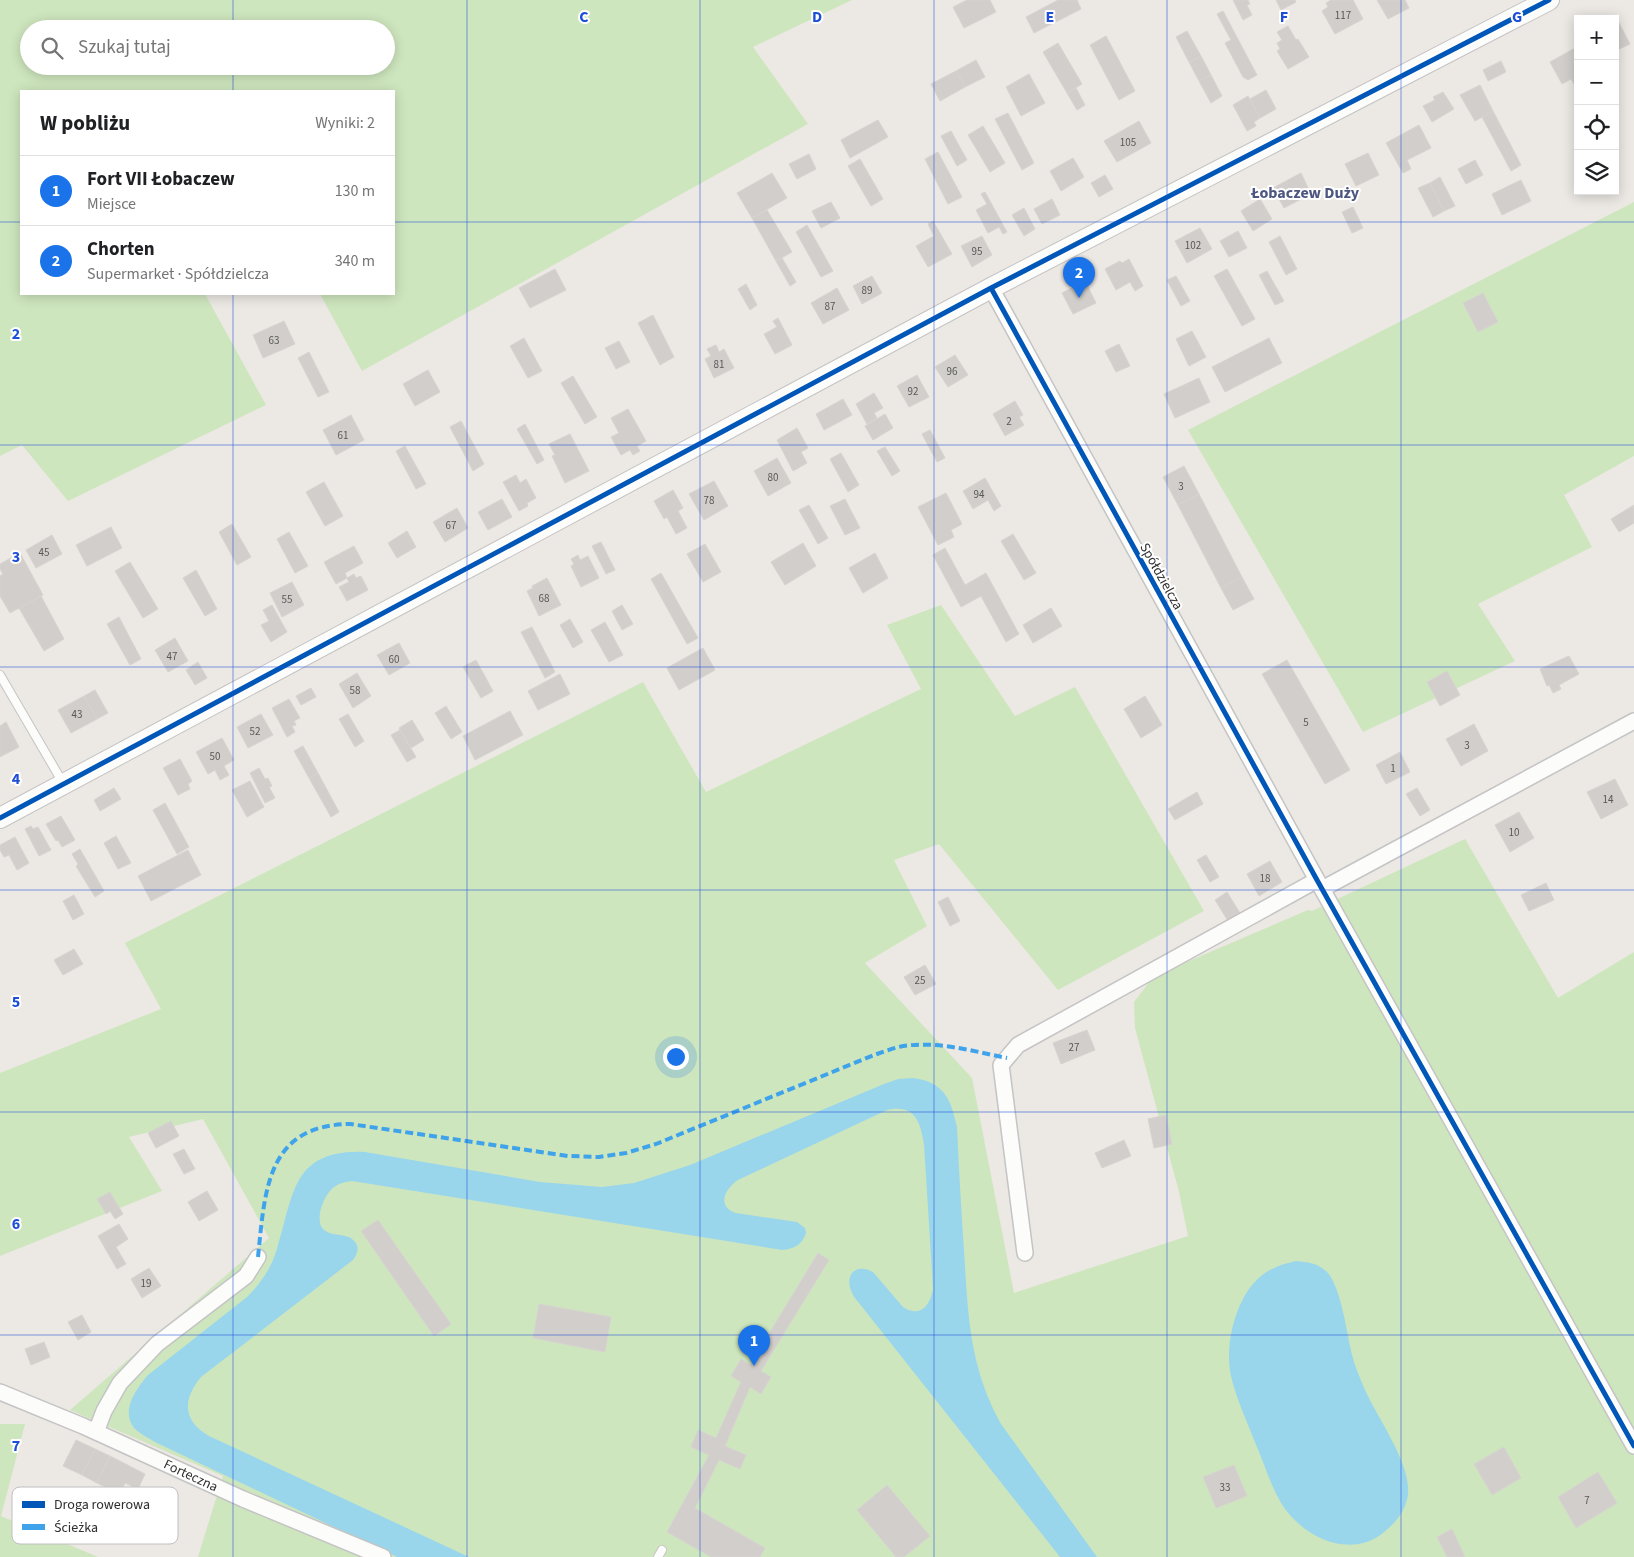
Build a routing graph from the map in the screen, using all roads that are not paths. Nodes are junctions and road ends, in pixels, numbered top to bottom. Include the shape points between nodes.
1 (1549, 0) edge
2 (990, 288) junction
3 (0, 674) edge
4 (1634, 721) edge
5 (64, 784) junction
6 (0, 818) edge
7 (1318, 881) junction
8 (1025, 1253) dead end
9 (258, 1257) dead end
10 (0, 1392) edge
11 (96, 1432) junction
12 (1634, 1446) edge
13 (383, 1557) edge

1 - 2 main road
2 - 5 main road
2 - 7 street, Spółdzielcza
3 - 5 lane
4 - 7 street
5 - 6 main road
7 - 8 street via 1018,1045 1001,1065
7 - 12 street, Spółdzielcza
9 - 11 street via 246,1276 157,1344 120,1383
10 - 11 street, Forteczna
11 - 13 street, Forteczna via 243,1499

